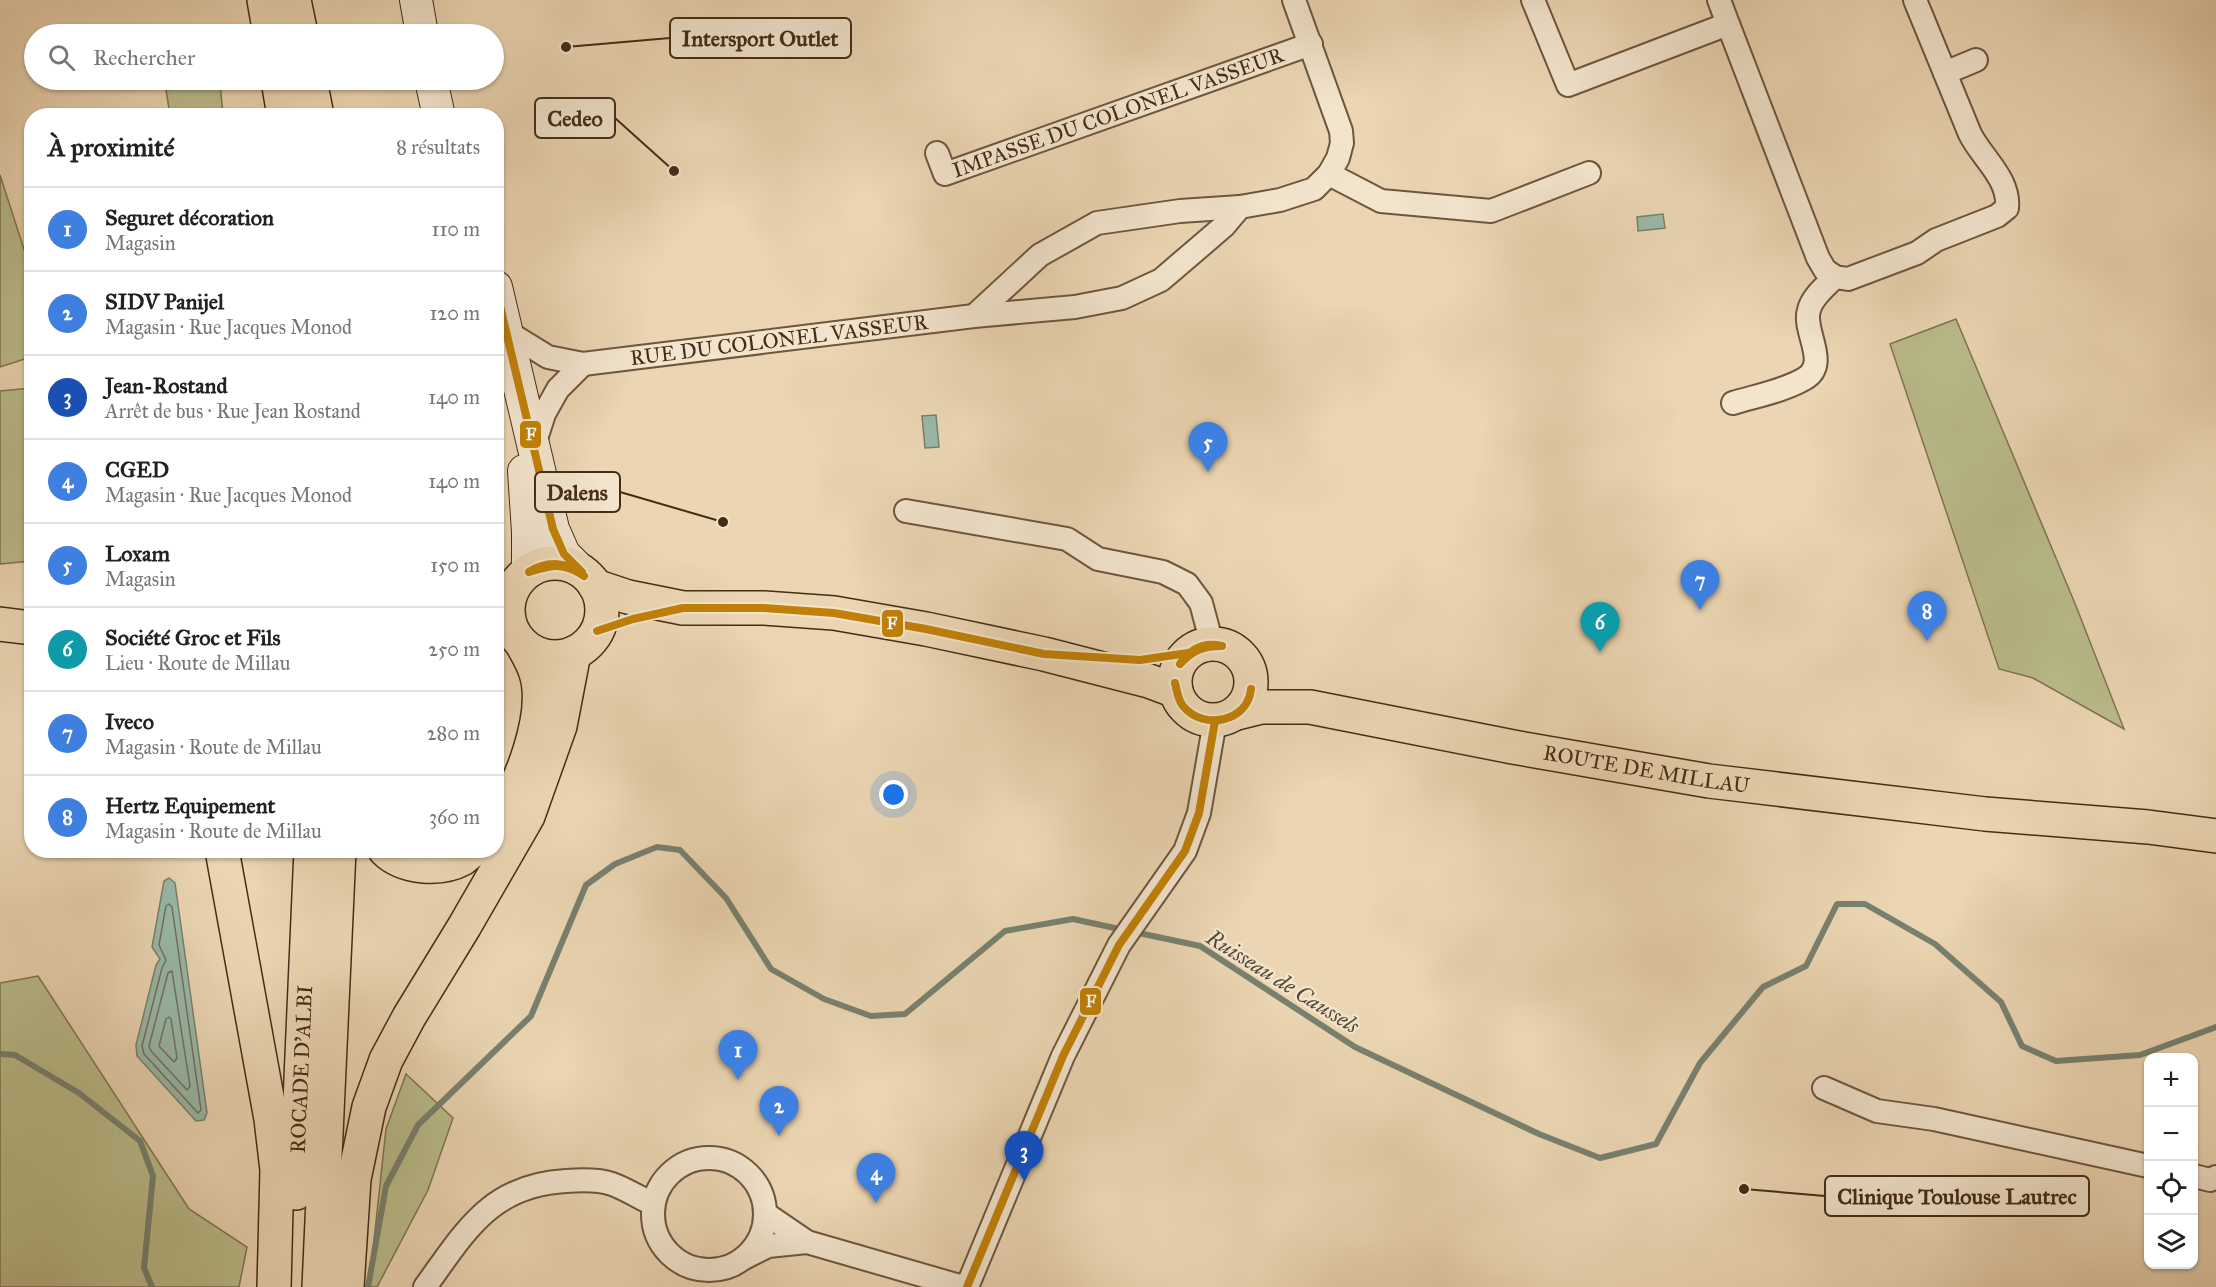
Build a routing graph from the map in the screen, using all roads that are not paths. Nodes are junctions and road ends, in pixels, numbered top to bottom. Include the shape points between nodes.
1 (416, 0) edge
2 (431, 0) edge
3 (1294, 0) edge
4 (1533, 0) edge
5 (1719, 0) edge
6 (1916, 0) edge
7 (270, 15) edge
8 (285, 24) edge
9 (420, 24) edge
10 (435, 24) edge
11 (1728, 24) junction
12 (1311, 44) junction
13 (1976, 60) dead end
14 (1945, 73) junction
15 (262, 90) edge
16 (280, 90) edge
17 (312, 90) edge
18 (433, 90) edge
19 (448, 90) edge
20 (265, 108) edge
21 (283, 108) edge
22 (315, 108) edge
23 (437, 108) edge
24 (451, 108) edge
25 (937, 153) dead end
26 (1589, 173) dead end
27 (1329, 174) junction
28 (1240, 207) junction
29 (1835, 277) junction
30 (974, 316) junction
31 (504, 338) edge
32 (504, 341) edge
33 (504, 345) edge
34 (583, 364) junction
35 (1733, 403) dead end
36 (534, 446) junction
37 (906, 511) dead end
38 (528, 572) junction
39 (589, 579) junction
40 (504, 599) edge
41 (504, 602) edge
42 (682, 608) junction
43 (0, 613) edge
44 (24, 613) edge
45 (0, 624) edge
46 (24, 627) edge
47 (597, 631) junction
48 (511, 636) edge
49 (1200, 649) junction
50 (574, 653) junction
51 (1044, 654) junction
52 (1247, 663) junction
53 (1176, 691) junction
54 (1310, 707) junction
55 (1226, 717) junction
56 (504, 807) edge
57 (1985, 814) junction
58 (2216, 836) edge
59 (2216, 851) edge
60 (504, 857) edge
61 (223, 858) edge
62 (310, 858) edge
63 (339, 858) edge
64 (399, 858) edge
65 (463, 858) edge
66 (504, 858) edge
67 (1824, 1088) dead end
68 (2144, 1165) edge
69 (2198, 1177) edge
70 (2216, 1177) edge
71 (653, 1204) junction
72 (766, 1214) junction
73 (807, 1242) junction
74 (746, 1257) junction
75 (274, 1287) edge
76 (288, 1287) edge
77 (319, 1287) edge
78 (347, 1287) edge
79 (424, 1287) edge
80 (965, 1287) edge

1 - 9 main road
2 - 10 main road
3 - 12 street
4 - 11 street via 1568,85
5 - 11 street
6 - 14 street
7 - 8 main road
11 - 29 street via 1818,258
12 - 25 street, IMPASSE DU COLONEL VASSEUR via 945,174
12 - 27 street via 1341,131 1338,158
13 - 14 street
14 - 29 street via 1975,144 1995,170 2007,208 1997,216 1936,240 1917,253 1848,279
15 - 20 main road
16 - 21 main road
17 - 22 main road
18 - 23 main road
19 - 24 main road
26 - 27 street via 1491,211 1381,201
27 - 28 street via 1314,189
28 - 30 street via 1097,223 1040,255
28 - 30 street, RUE DU COLONEL VASSEUR via 1224,226 1161,280 1122,298 1075,307
29 - 35 street via 1809,308 1816,355 1811,373 1786,386
30 - 34 street, RUE DU COLONEL VASSEUR
31 - 34 street, RUE DU COLONEL VASSEUR via 548,357
32 - 36 main road
33 - 38 main road via 524,472
34 - 36 street via 558,389 544,414
36 - 39 main road via 553,530 564,554
37 - 49 street via 1067,540 1098,559 1163,572 1187,584 1201,603
38 - 39 main road via 561,564
38 - 40 main road
39 - 42 main road via 628,597
39 - 47 main road via 601,600
41 - 48 main road
42 - 47 main road
42 - 51 main road via 765,608 834,614
43 - 44 main road
45 - 46 main road
47 - 50 main road
48 - 50 main road via 541,655
48 - 56 main road via 536,673 540,702 538,725
49 - 51 main road via 1140,660
49 - 52 main road via 1225,646 1238,652
49 - 53 main road via 1177,671
50 - 60 main road via 560,726 528,816
51 - 53 main road
52 - 54 main road, ROUTE DE MILLAU via 1276,690
52 - 55 main road via 1252,676 1246,703
53 - 55 main road via 1181,703 1199,718
54 - 55 main road, ROUTE DE MILLAU via 1261,707
54 - 57 main road, ROUTE DE MILLAU via 1709,781
55 - 80 street via 1191,838 1119,945 1062,1056
57 - 58 main road, ROUTE DE MILLAU
57 - 59 main road, ROUTE DE MILLAU via 2111,838
61 - 75 main road via 271,1119 277,1170
62 - 76 main road, ROCADE D'ALBI via 296,1199
63 - 77 main road, ROCADE D'ALBI
64 - 65 main road via 435,867
66 - 78 main road via 386,1060 369,1107 354,1179
67 - 68 street via 1877,1111 1934,1119
69 - 70 street
71 - 72 street via 659,1187 671,1172 689,1161 710,1158 731,1162 749,1174 761,1192
71 - 74 street via 657,1237 684,1265 716,1270
71 - 79 street via 610,1183 583,1180 548,1182 510,1193 470,1225
72 - 73 street
72 - 74 street via 763,1233
73 - 74 street via 768,1246
73 - 80 street

